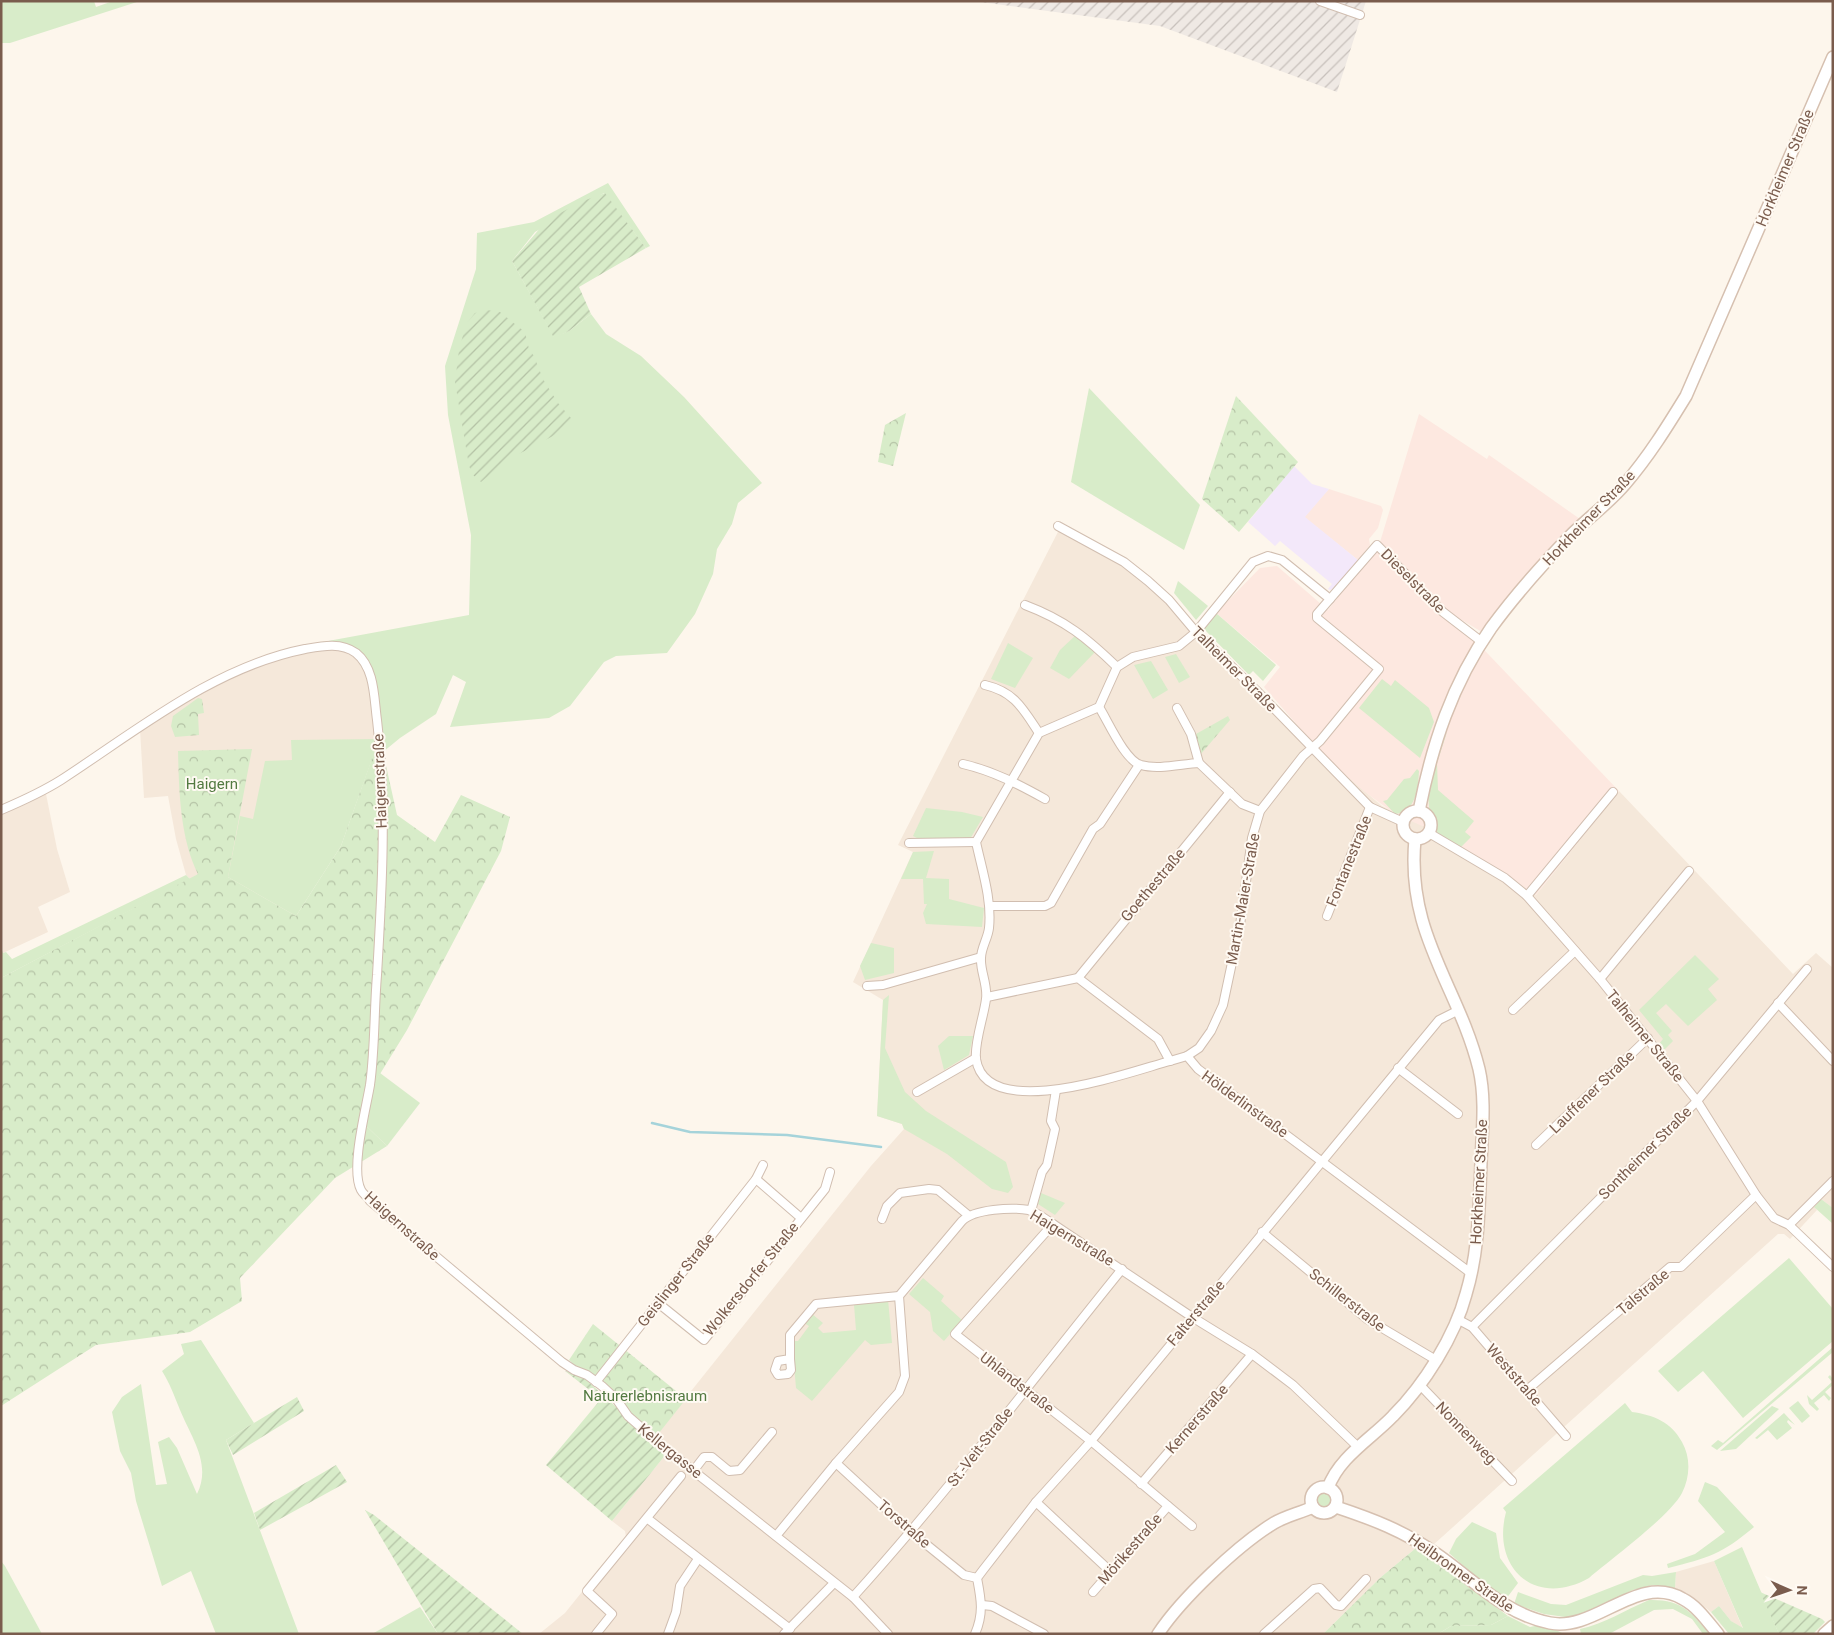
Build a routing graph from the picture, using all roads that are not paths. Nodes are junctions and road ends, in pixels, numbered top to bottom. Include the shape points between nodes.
1 (1322, 2) edge
2 (1360, 14) dead end
3 (1833, 57) edge
4 (1058, 526) dead end
5 (1330, 599) junction
6 (1025, 605) dead end
7 (1196, 632) junction
8 (1482, 642) junction
9 (1117, 667) junction
10 (985, 685) dead end
11 (1099, 707) junction
12 (1177, 708) dead end
13 (1039, 733) junction
14 (1312, 748) junction
15 (1199, 763) junction
16 (963, 764) dead end
17 (1139, 765) junction
18 (1013, 781) junction
19 (1230, 792) junction
20 (1613, 792) dead end
21 (1045, 799) dead end
22 (1370, 807) junction
23 (1, 810) edge
24 (1419, 810) junction
25 (1260, 811) junction
26 (1403, 822) junction
27 (1429, 833) junction
28 (1415, 839) junction
29 (976, 842) junction
30 (909, 843) dead end
31 (1690, 871) dead end
32 (1527, 896) junction
33 (990, 906) junction
34 (1327, 916) dead end
35 (1575, 951) junction
36 (981, 957) junction
37 (1807, 969) dead end
38 (1078, 978) junction
39 (1600, 979) junction
40 (866, 986) dead end
41 (987, 997) junction
42 (1778, 1003) junction
43 (1514, 1010) dead end
44 (1457, 1011) junction
45 (1648, 1038) junction
46 (1188, 1056) junction
47 (976, 1058) junction
48 (1170, 1061) junction
49 (1833, 1061) edge
50 (1398, 1068) junction
51 (1056, 1090) junction
52 (916, 1092) dead end
53 (1697, 1101) junction
54 (1458, 1114) dead end
55 (1536, 1145) dead end
56 (1321, 1160) junction
57 (763, 1165) dead end
58 (830, 1172) dead end
59 (756, 1180) junction
60 (1833, 1181) edge
61 (1756, 1195) junction
62 (1031, 1210) junction
63 (968, 1215) junction
64 (801, 1218) junction
65 (882, 1219) dead end
66 (1053, 1224) junction
67 (1789, 1225) junction
68 (1262, 1232) junction
69 (1833, 1267) edge
70 (1122, 1269) junction
71 (452, 1271) joint
72 (1472, 1274) junction
73 (899, 1296) junction
74 (658, 1303) junction
75 (1192, 1317) junction
76 (1457, 1319) junction
77 (1472, 1327) junction
78 (1252, 1354) junction
79 (790, 1359) dead end
80 (1436, 1360) junction
81 (596, 1382) junction
82 (1420, 1385) junction
83 (1025, 1390) junction
84 (1527, 1390) junction
85 (772, 1432) dead end
86 (1566, 1436) dead end
87 (1090, 1441) junction
88 (1358, 1447) junction
89 (836, 1463) junction
90 (694, 1470) junction
91 (681, 1476) dead end
92 (1512, 1481) dead end
93 (1141, 1484) junction
94 (1328, 1488) junction
95 (1036, 1502) junction
96 (1168, 1506) junction
97 (1313, 1507) junction
98 (1336, 1507) junction
99 (648, 1519) junction
100 (1192, 1526) dead end
101 (911, 1532) junction
102 (776, 1536) junction
103 (698, 1559) junction
104 (1110, 1572) junction
105 (977, 1578) junction
106 (1366, 1579) dead end
107 (834, 1583) junction
108 (1093, 1592) dead end
109 (853, 1598) junction
110 (982, 1605) junction
111 (1833, 1626) edge
112 (787, 1631) edge
113 (596, 1634) edge
114 (668, 1634) edge
115 (888, 1634) edge
116 (975, 1634) edge
117 (1044, 1634) edge
118 (1158, 1634) edge
119 (1264, 1634) edge
120 (1718, 1634) edge
121 (1824, 1634) edge

1 - 2 street
3 - 8 main road, Horkheimer Straße via 1686,396 1655,446 1624,485 1541,567
4 - 7 street, Talheimer Straße via 1124,562 1169,600
5 - 7 street via 1282,560 1268,556 1248,568
5 - 8 street, Dieselstraße via 1377,545 1443,612
5 - 14 street, Dieselstraße via 1317,618 1379,669
6 - 9 street via 1074,628
7 - 9 street via 1179,646 1133,657
7 - 14 street, Talheimer Straße
8 - 24 main road, Horkheimer Straße via 1440,727
9 - 11 street
10 - 13 street via 1009,694
11 - 13 street
11 - 17 street via 1130,760
12 - 15 street via 1191,734
13 - 18 street
14 - 22 street, Talheimer Straße
14 - 25 street, Martin-Maier-Straße
15 - 17 street
15 - 19 street
16 - 18 street
17 - 33 street via 1100,824 1093,829 1051,903 1045,906
18 - 21 street
18 - 29 street
19 - 25 street via 1242,804
19 - 38 street, Goethestraße
20 - 32 street
22 - 26 street, Talheimer Straße
22 - 34 street, Fontanestraße
23 - 71 street, Haigernstraße via 60,781 131,732 236,672 268,658 325,645 338,646 357,654 365,663 372,684 383,789 371,1074 358,1154 358,1178 370,1201
24 - 26 main road via 1407,814
24 - 27 main road via 1430,819
25 - 46 street, Martin-Maier-Straße via 1252,838 1240,925 1223,1005 1211,1031 1199,1048
26 - 28 main road via 1407,835
27 - 28 main road
27 - 32 street, Talheimer Straße via 1505,878
28 - 44 main road, Horkheimer Straße via 1416,895 1421,919
29 - 30 street
29 - 33 street
31 - 39 street
32 - 35 street, Talheimer Straße
33 - 36 street via 989,930
35 - 39 street, Talheimer Straße
35 - 43 street
36 - 40 street via 883,985
36 - 41 street
37 - 42 street, Sontheimer Straße
38 - 41 street
38 - 48 street via 1158,1039
39 - 45 street, Talheimer Straße
41 - 47 street
42 - 49 street
42 - 53 street, Sontheimer Straße
44 - 50 street, Falterstraße via 1439,1020
44 - 72 main road, Horkheimer Straße via 1479,1070 1482,1093 1479,1227
45 - 53 street, Talheimer Straße
45 - 55 street, Lauffener Straße
46 - 48 street
46 - 56 street, Hölderlinstraße via 1198,1069
47 - 51 street via 984,1076 1000,1087
47 - 52 street
48 - 51 street
50 - 54 street
50 - 56 street, Falterstraße
51 - 62 street via 1051,1120 1055,1129 1048,1165 1042,1172
53 - 61 street, Talheimer Straße
53 - 77 street, Sontheimer Straße
56 - 68 street, Falterstraße
56 - 72 street, Hölderlinstraße
57 - 59 street, Geislinger Straße
58 - 64 street, Wolkersdorfer Straße via 826,1189
59 - 64 street
59 - 74 street, Geislinger Straße
60 - 67 street
61 - 67 street, Talheimer Straße via 1774,1218
61 - 84 street, Talstraße via 1681,1267 1670,1267
62 - 63 street, Haigernstraße
62 - 66 street, Haigernstraße
63 - 65 street via 938,1190 929,1189 900,1193 887,1206
63 - 73 street
64 - 74 street, Wolkersdorfer Straße via 704,1340
66 - 70 street, Haigernstraße
66 - 83 street, Uhlandstraße via 955,1334
67 - 69 street, Talheimer Straße
68 - 75 street, Falterstraße
68 - 80 street, Schillerstraße via 1367,1319
70 - 75 street, Haigernstraße
70 - 83 street, St.-Veit-Straße
71 - 81 street, Kellergasse via 562,1362
72 - 76 main road, Horkheimer Straße
73 - 79 street via 816,1304 790,1335
73 - 89 street via 905,1376 899,1392
74 - 81 street, Geislinger Straße
75 - 78 street, Haigernstraße
75 - 87 street, Falterstraße
76 - 77 street, Weststraße
76 - 80 main road, Horkheimer Straße
77 - 84 street, Weststraße
78 - 88 street, Haigernstraße via 1293,1385
78 - 93 street, Kernerstraße
80 - 82 main road, Horkheimer Straße
81 - 90 street, Kellergasse via 628,1416
82 - 88 main road, Horkheimer Straße via 1393,1416
82 - 92 street, Nonnenweg
83 - 87 street, Uhlandstraße
83 - 101 street, St.-Veit-Straße
84 - 86 street, Weststraße
85 - 90 street via 740,1470 729,1470 712,1457 704,1457
87 - 93 street, Uhlandstraße
87 - 95 street, Falterstraße
88 - 94 main road, Horkheimer Straße via 1333,1473
89 - 101 street, Torstraße
89 - 102 street
90 - 102 street, Kellergasse
91 - 99 street
93 - 96 street, Uhlandstraße
94 - 97 main road via 1318,1489 1313,1494
94 - 98 main road via 1337,1496
95 - 104 street
95 - 105 street, Falterstraße
96 - 100 street, Uhlandstraße
96 - 104 street, Mörikestraße
97 - 98 main road via 1324,1514
97 - 118 main road via 1274,1523 1246,1544 1189,1595
98 - 120 main road, Heilbronner Straße via 1384,1523 1436,1553 1505,1606 1525,1617 1564,1624 1588,1619 1636,1596 1670,1593 1684,1599
99 - 103 street
99 - 113 street via 587,1591 612,1614
101 - 105 street, Torstraße via 964,1575
101 - 109 street, St.-Veit-Straße
102 - 107 street, Kellergasse
103 - 112 street
103 - 114 street via 680,1586
104 - 108 street, Mörikestraße
105 - 110 street
106 - 119 street via 1341,1606 1320,1588 1314,1589
107 - 109 street, Kellergasse
107 - 112 street
109 - 115 street, Kellergasse
110 - 116 street via 982,1617
110 - 117 street via 992,1606
111 - 121 main road

